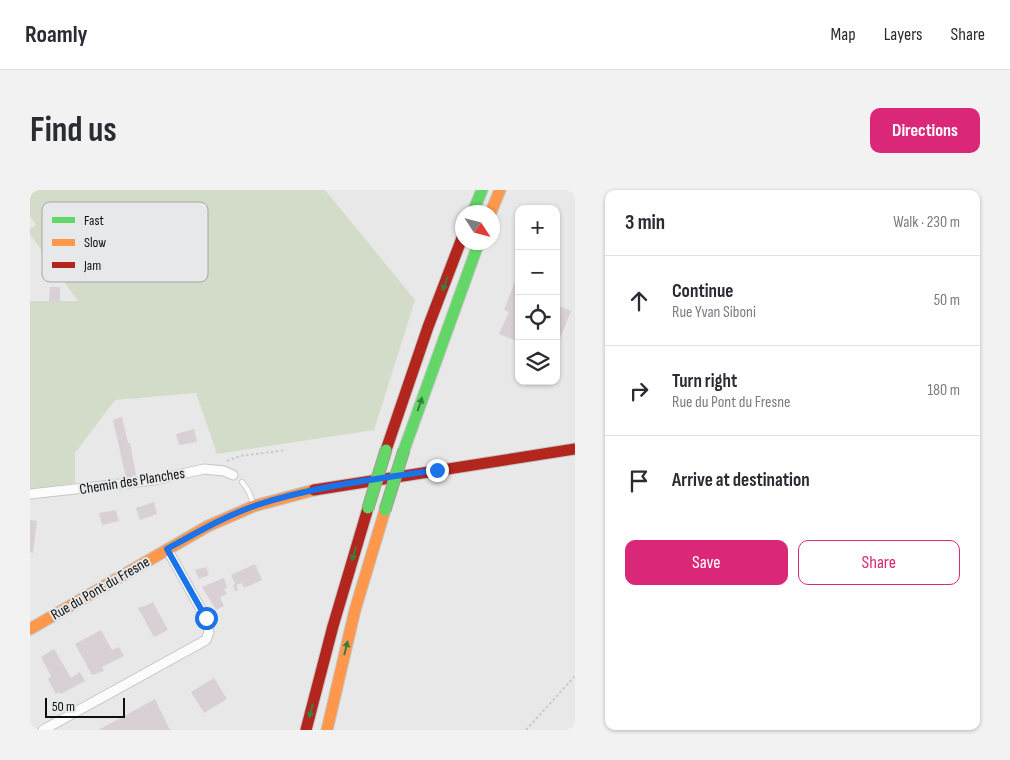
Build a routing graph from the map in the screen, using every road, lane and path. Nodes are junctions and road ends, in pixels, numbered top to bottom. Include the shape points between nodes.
1 (482, 190) edge
2 (500, 190) edge
3 (476, 205) edge
4 (494, 205) edge
5 (457, 250) edge
6 (477, 250) edge
7 (575, 449) edge
8 (286, 450) dead end
9 (213, 469) junction
10 (233, 475) dead end
11 (242, 482) dead end
12 (30, 494) edge
13 (254, 506) junction
14 (167, 549) junction
15 (30, 629) edge
16 (575, 676) edge
17 (43, 730) edge
18 (306, 730) edge
19 (328, 730) edge
20 (526, 730) edge

1 - 3 main road
2 - 4 main road
5 -> 18 main road, bridge via 386,450 333,626
19 -> 6 main road, bridge via 356,610 385,510
7 - 13 main road, Rue du Pont du Fresne via 343,484
8 - 9 path via 240,456
9 - 10 street, Chemin des Planches
9 - 12 street, Chemin des Planches via 147,481
11 - 13 lane
13 - 14 main road, Rue du Pont du Fresne
14 - 15 main road, Rue du Pont du Fresne
14 - 17 street via 206,618 210,632 206,640
16 - 20 path

